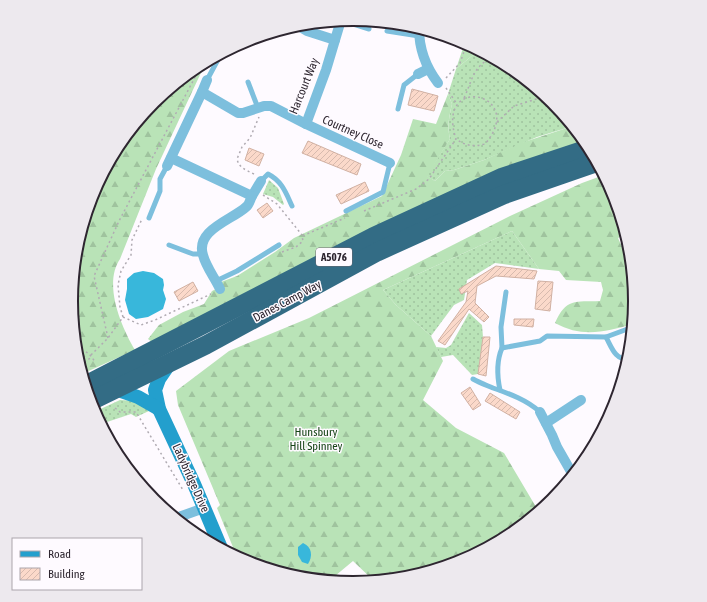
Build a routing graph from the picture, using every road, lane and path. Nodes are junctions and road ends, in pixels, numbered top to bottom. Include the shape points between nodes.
1 (361, 26) edge
2 (339, 27) edge
3 (369, 29) dead end
4 (305, 30) edge
5 (387, 31) dead end
6 (410, 32) edge
7 (419, 34) edge
8 (335, 40) junction
9 (465, 50) edge
10 (487, 61) edge
11 (216, 63) edge
12 (428, 69) junction
13 (418, 74) joint
14 (196, 76) edge
15 (207, 80) joint
16 (248, 82) dead end
17 (440, 83) junction
18 (202, 92) junction
19 (538, 97) edge
20 (463, 99) junction
21 (458, 104) junction
22 (261, 107) junction
23 (398, 108) dead end
24 (306, 124) junction
25 (496, 124) junction
26 (456, 140) junction
27 (583, 150) edge
28 (169, 162) junction
29 (390, 163) joint
30 (592, 164) edge
31 (262, 179) junction
32 (416, 189) dead end
33 (253, 194) junction
34 (292, 206) dead end
35 (346, 211) dead end
36 (143, 215) dead end
37 (149, 218) dead end
38 (302, 236) dead end
39 (170, 245) dead end
40 (279, 246) dead end
41 (202, 254) junction
42 (218, 285) joint
43 (506, 292) dead end
44 (627, 329) edge
45 (606, 337) junction
46 (108, 338) junction
47 (502, 348) junction
48 (83, 351) edge
49 (91, 356) junction
50 (622, 359) edge
51 (85, 361) edge
52 (171, 361) junction
53 (95, 362) dead end
54 (474, 379) dead end
55 (91, 382) edge
56 (115, 389) junction
57 (500, 390) junction
58 (96, 398) edge
59 (581, 400) dead end
60 (115, 408) dead end
61 (159, 409) junction
62 (540, 412) joint
63 (546, 423) junction
64 (570, 470) edge
65 (184, 492) dead end
66 (204, 508) junction
67 (182, 516) edge
68 (218, 540) edge

1 - 3 lane
2 - 8 street, Harcourt Way
4 - 8 street
5 - 6 lane
7 - 12 street via 423,58
8 - 24 street, Harcourt Way
9 - 17 path via 460,63
10 - 20 path via 472,75
11 - 15 lane
12 - 13 street
12 - 17 street
13 - 23 lane via 404,85
14 - 46 path via 119,222 94,276
15 - 18 street
16 - 22 lane
17 - 21 path
18 - 22 street via 238,113
18 - 28 street
19 - 25 path via 514,106
20 - 21 path
20 - 25 path via 473,96 491,102 495,110
21 - 26 path via 452,118 452,130
22 - 24 street, Harcourt Way via 271,106
22 - 31 path via 250,138 242,147 237,159 238,165
24 - 29 street, Courtney Close
25 - 26 path via 485,144 465,145
26 - 32 path via 429,179
27 - 55 highway, Danes Camp Way / A5076 via 503,177 373,237
28 - 33 street
28 - 37 lane via 160,180 160,191
29 - 35 lane via 383,192
30 - 52 highway, Danes Camp Way / A5076 via 503,194 377,252 206,345
31 - 33 street
31 - 34 lane via 268,174 276,178
33 - 38 path via 268,197 277,204
33 - 41 street via 247,206 210,231 205,238
36 - 46 path via 132,240 131,255 121,271 118,285 123,317
39 - 41 lane via 193,254
40 - 42 lane
41 - 42 street
43 - 47 lane
44 - 45 lane
45 - 47 lane via 547,336 540,341
45 - 50 lane via 617,356
46 - 49 path
47 - 57 lane via 498,357 497,379
48 - 49 path
49 - 51 path
49 - 53 path
52 - 56 highway, Danes Camp Way / A5076
52 - 61 street, Ladybridge Drive via 159,379 156,390
54 - 57 lane
56 - 58 highway, Danes Camp Way / A5076
56 - 61 street via 138,397
57 - 62 lane via 519,398
59 - 63 street
60 - 65 path via 120,412 136,412
61 - 66 street, Ladybridge Drive
62 - 63 street
63 - 64 street
66 - 67 street
66 - 68 street, Ladybridge Drive

